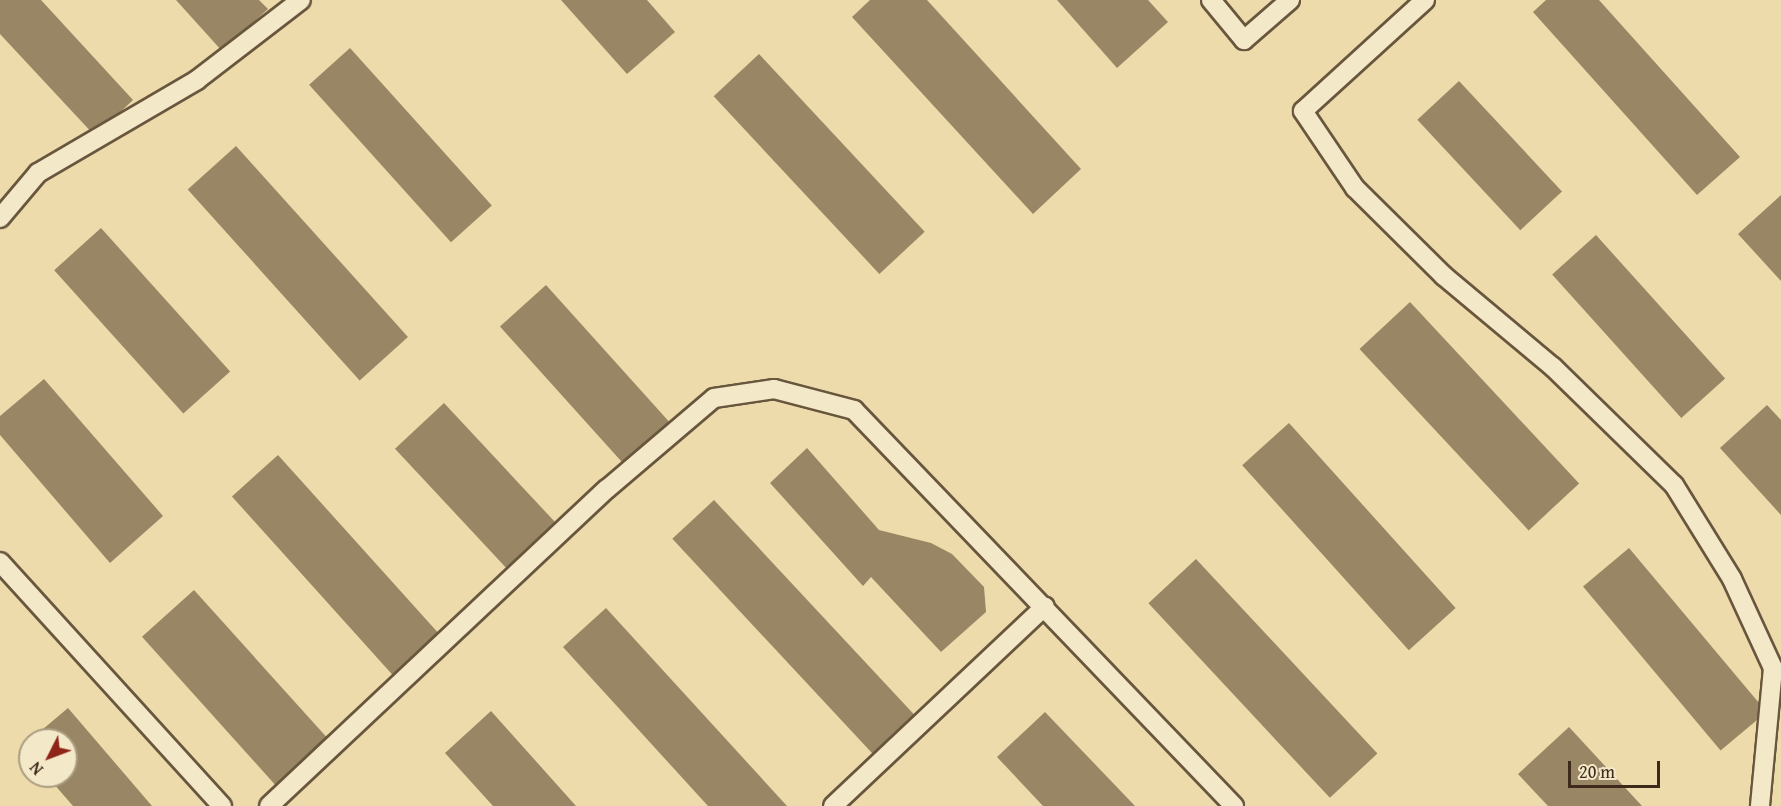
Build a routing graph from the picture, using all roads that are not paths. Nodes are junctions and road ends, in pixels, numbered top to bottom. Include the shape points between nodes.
1 (301, 0) edge
2 (1211, 0) edge
3 (1290, 0) edge
4 (1425, 0) edge
5 (0, 218) edge
6 (0, 562) edge
7 (1045, 606) junction
8 (222, 806) edge
9 (269, 806) edge
10 (833, 806) edge
11 (1234, 806) edge
12 (1760, 806) edge

1 - 5 lane via 197,80 38,173
2 - 3 lane via 1244,40
4 - 12 lane via 1303,111 1364,196 1444,276 1553,367 1674,485 1732,579 1773,668
6 - 8 lane
7 - 9 lane via 854,410 774,389 714,398 607,489
7 - 10 lane
7 - 11 lane

